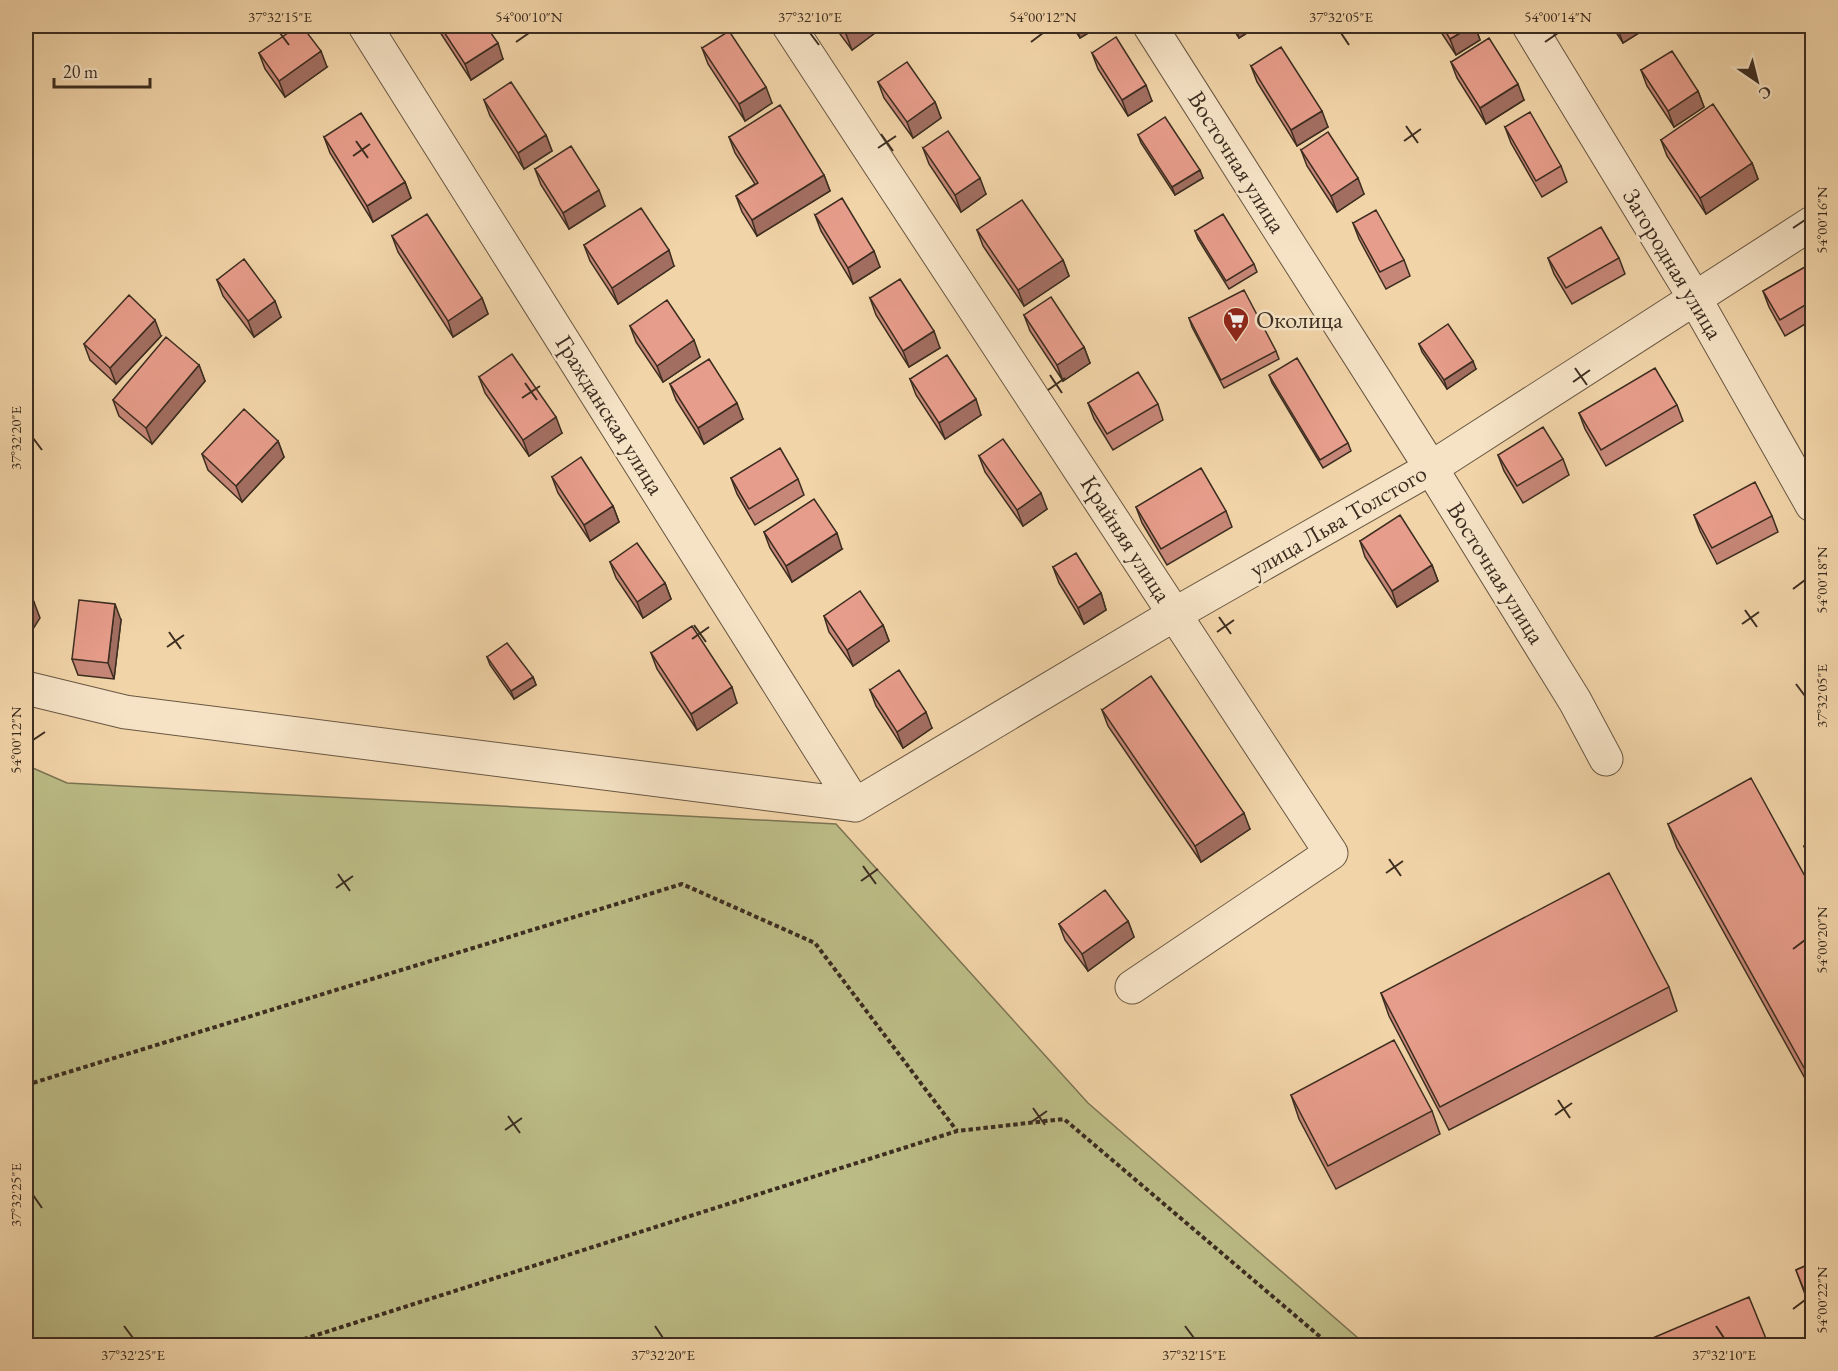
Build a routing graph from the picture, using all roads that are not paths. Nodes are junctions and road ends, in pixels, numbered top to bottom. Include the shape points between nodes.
1 (365, 26) edge
2 (789, 26) edge
3 (1150, 26) edge
4 (1529, 26) edge
5 (1812, 223) edge
6 (1694, 297) junction
7 (1431, 468) junction
8 (1812, 505) edge
9 (1175, 614) junction
10 (26, 688) edge
11 (1606, 759) dead end
12 (855, 805) junction
13 (1132, 987) dead end

1 - 12 street, Гражданская улица
2 - 9 street, Крайняя улица
3 - 7 street, Восточная улица
4 - 6 street, Загородная улица
5 - 6 street, улица Льва Толстого
6 - 7 street, улица Льва Толстого
6 - 8 street, Загородная улица
7 - 9 street, улица Льва Толстого
7 - 11 street, Восточная улица via 1575,701
9 - 12 street, улица Льва Толстого
9 - 13 street, Крайняя улица via 1331,853
10 - 12 street via 125,712

